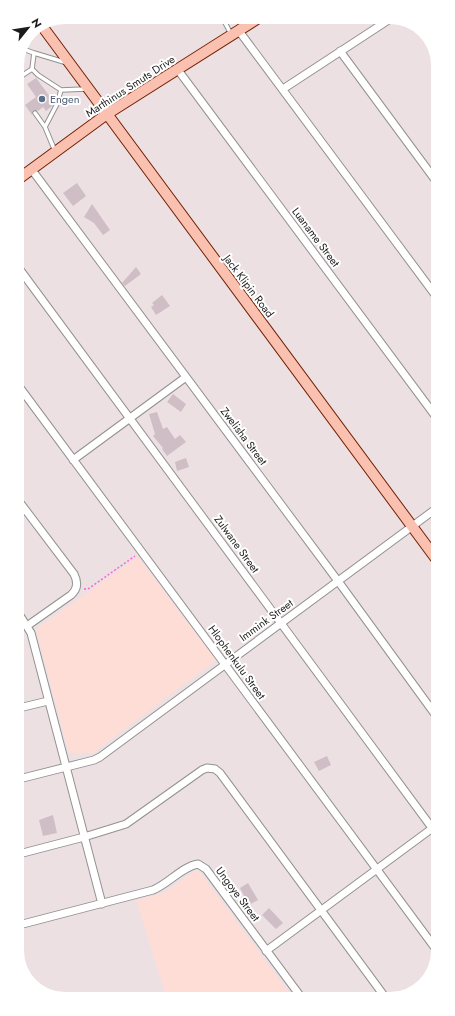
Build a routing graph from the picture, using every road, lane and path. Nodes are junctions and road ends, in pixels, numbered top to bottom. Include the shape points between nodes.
1 (228, 24) edge
2 (250, 24) edge
3 (382, 24) edge
4 (236, 33) junction
5 (48, 35) edge
6 (27, 50) edge
7 (340, 51) junction
8 (34, 53) junction
9 (67, 62) junction
10 (32, 70) junction
11 (178, 70) junction
12 (24, 75) edge
13 (88, 89) junction
14 (283, 89) junction
15 (61, 90) junction
16 (35, 113) dead end
17 (107, 114) junction
18 (45, 126) junction
19 (56, 152) junction
20 (32, 170) junction
21 (431, 174) edge
22 (24, 175) edge
23 (24, 275) edge
24 (431, 289) edge
25 (186, 377) junction
26 (24, 393) edge
27 (431, 410) edge
28 (130, 418) junction
29 (73, 460) junction
30 (24, 508) edge
31 (431, 512) edge
32 (412, 526) junction
33 (141, 551) junction
34 (431, 552) edge
35 (338, 581) junction
36 (76, 588) junction
37 (24, 622) edge
38 (281, 623) junction
39 (27, 626) junction
40 (225, 664) junction
41 (48, 700) junction
42 (24, 707) edge
43 (431, 709) edge
44 (66, 767) junction
45 (24, 778) edge
46 (431, 821) edge
47 (431, 829) edge
48 (84, 837) junction
49 (24, 853) edge
50 (377, 869) junction
51 (102, 904) junction
52 (321, 910) junction
53 (24, 924) edge
54 (431, 942) edge
55 (266, 951) junction
56 (297, 992) edge
57 (382, 992) edge

1 - 4 lane
2 - 4 street, Marthinus Smuts Drive
3 - 7 street
4 - 11 street, Marthinus Smuts Drive
4 - 14 street
5 - 9 street, Jack Klipin Road
6 - 8 lane
7 - 14 street
7 - 21 street
8 - 9 lane
8 - 10 lane
9 - 13 street, Jack Klipin Road
10 - 12 lane
10 - 15 lane
11 - 17 street, Marthinus Smuts Drive
11 - 27 street, Luaname Street
13 - 15 lane
13 - 17 street, Jack Klipin Road
14 - 24 street
15 - 18 lane via 57,104
16 - 18 lane
17 - 19 street, Marthinus Smuts Drive
17 - 32 street, Jack Klipin Road
18 - 19 lane
19 - 20 street, Marthinus Smuts Drive
20 - 22 street, Marthinus Smuts Drive
20 - 25 street, Zwelisha Street
23 - 28 street, Zulwane Street
25 - 28 street
25 - 35 street, Zwelisha Street
26 - 29 street, Hlophenkulu Street
28 - 29 street
28 - 38 street, Zulwane Street
29 - 33 street, Hlophenkulu Street
30 - 36 street via 74,574
31 - 32 street, Immink Street
32 - 34 street, Jack Klipin Road
32 - 35 street, Immink Street
33 - 36 path via 88,589
33 - 40 street, Hlophenkulu Street
35 - 38 street, Immink Street
35 - 43 street, Zwelisha Street
36 - 39 street via 71,595
37 - 39 street
38 - 40 street, Immink Street
38 - 46 street, Zulwane Street
39 - 41 street
40 - 44 street, Immink Street via 100,757
40 - 50 street, Hlophenkulu Street
41 - 42 street
41 - 44 street
44 - 45 street, Immink Street
44 - 48 street
47 - 50 street
48 - 49 street
48 - 51 street
48 - 52 street via 130,822 202,770 215,769
50 - 52 street
50 - 54 street, Hlophenkulu Street
51 - 53 street, Ungoye Street
51 - 55 street, Ungoye Street via 153,890 189,867 201,865
52 - 55 street
52 - 57 street
55 - 56 street, Ungoye Street

